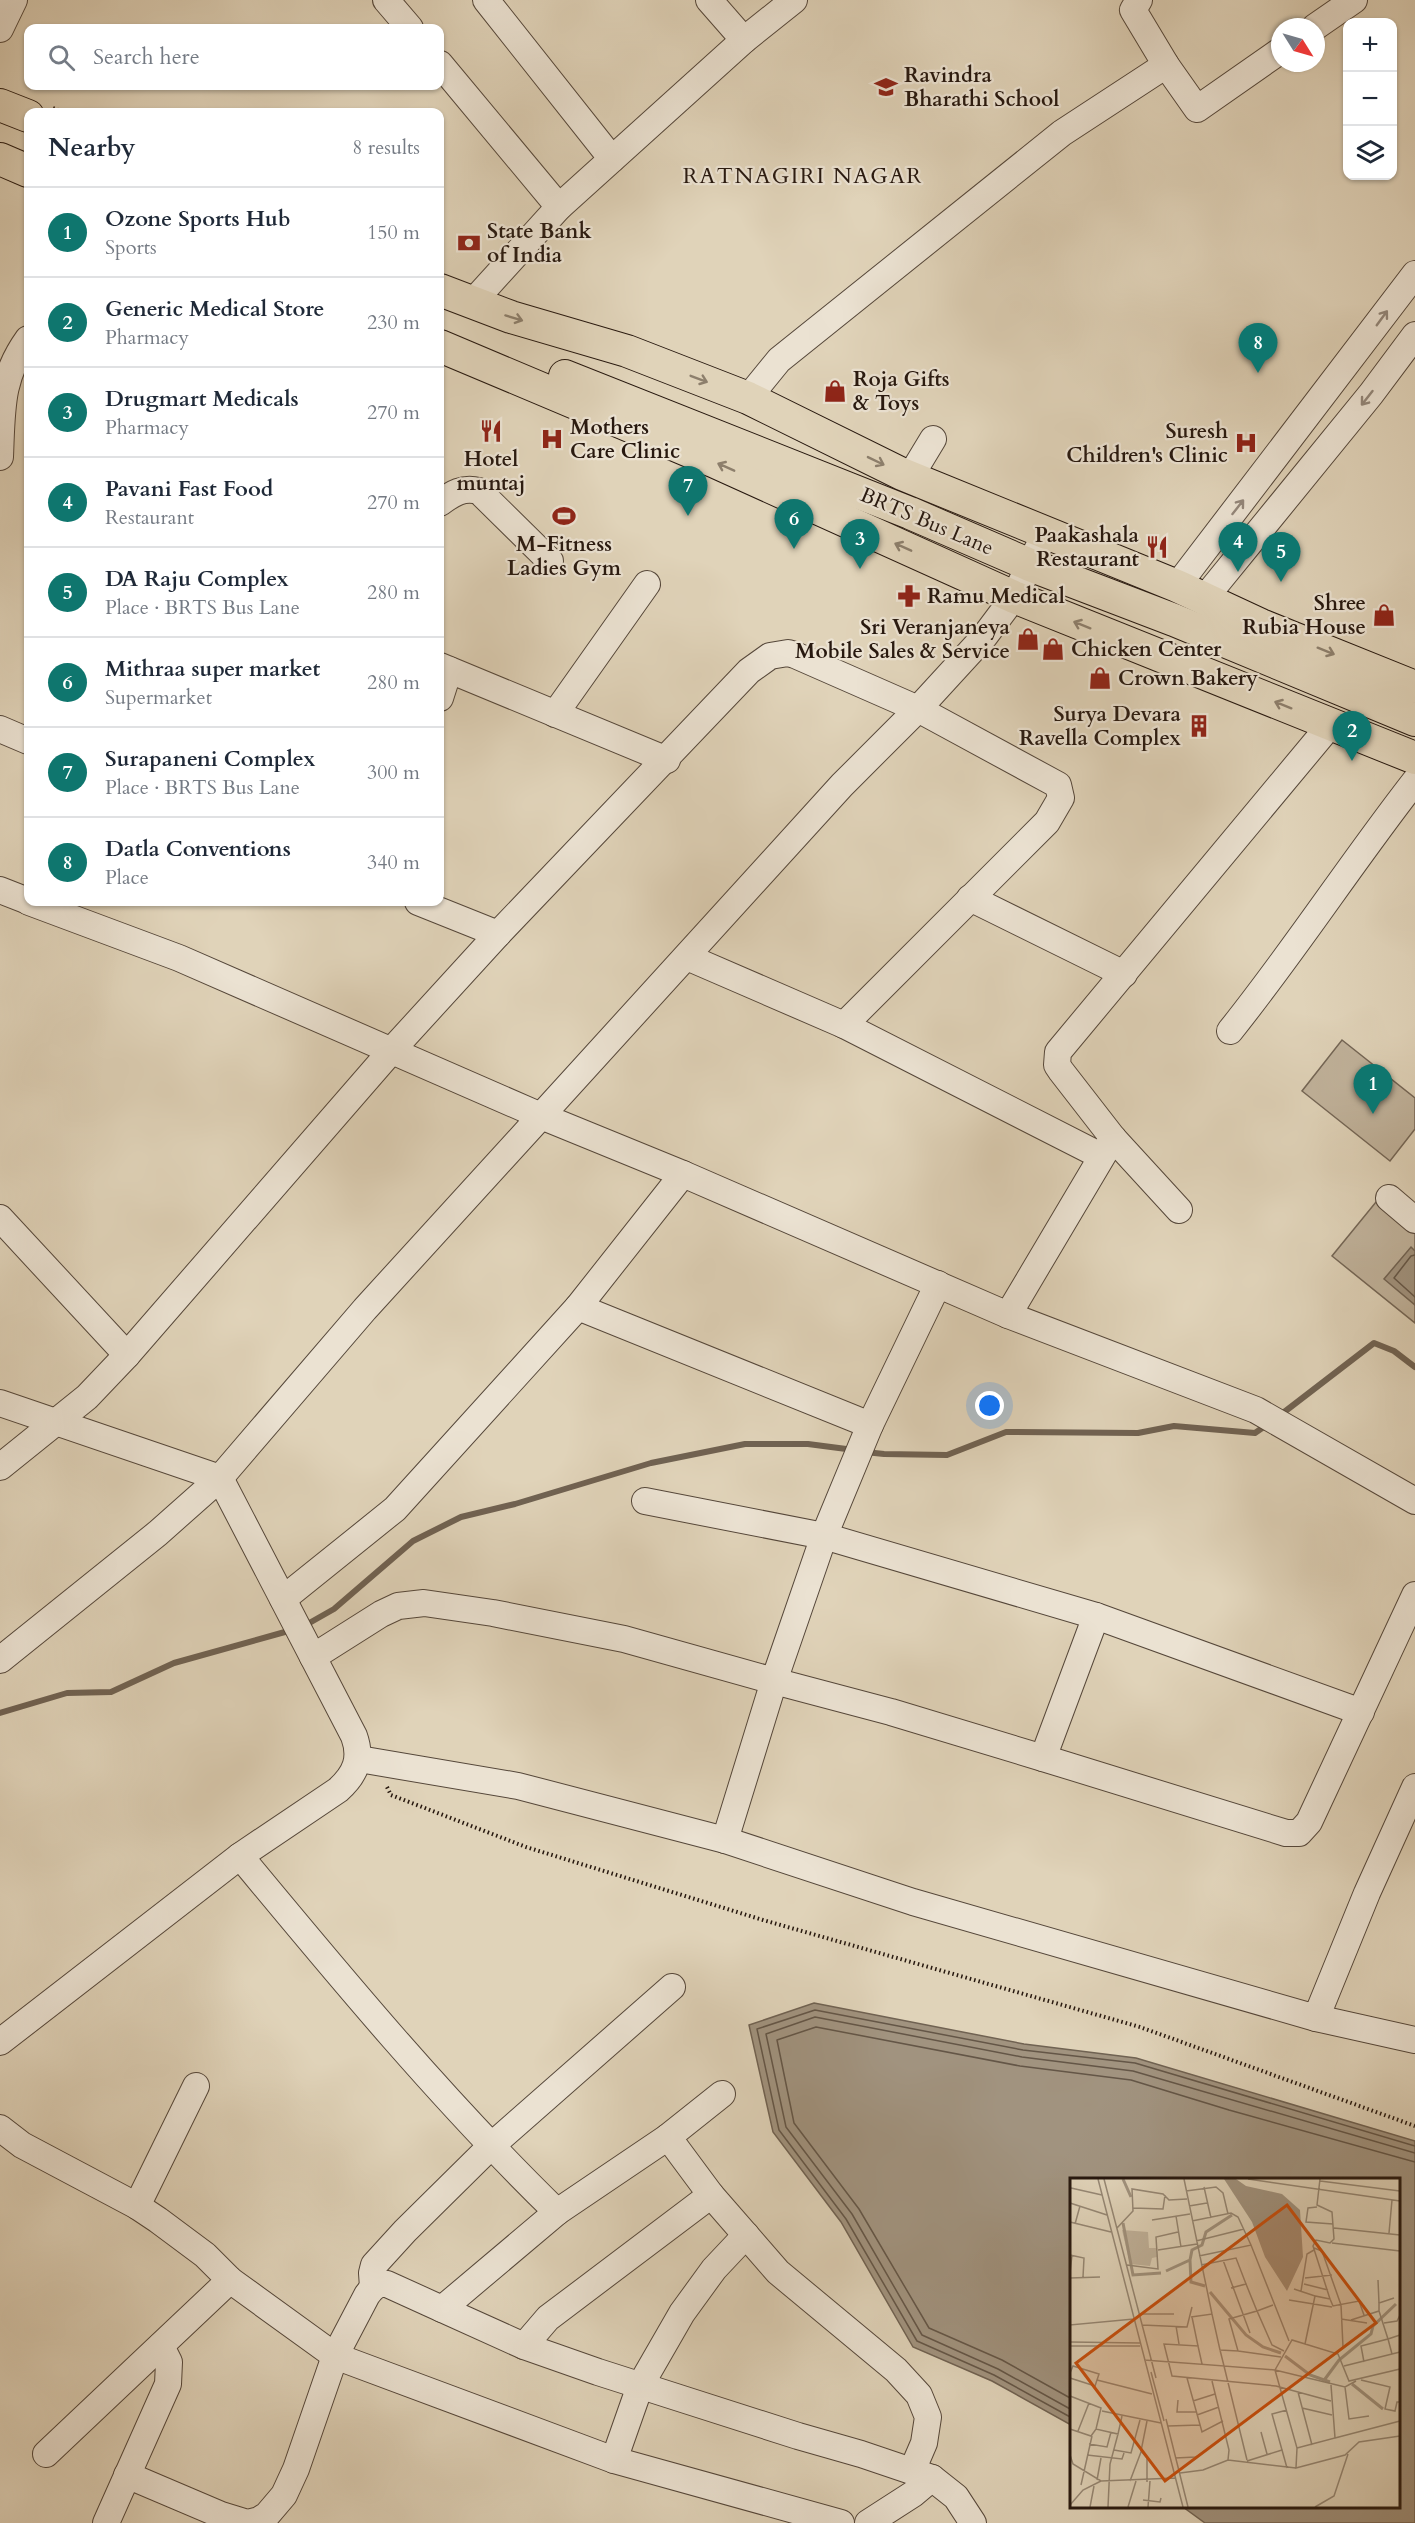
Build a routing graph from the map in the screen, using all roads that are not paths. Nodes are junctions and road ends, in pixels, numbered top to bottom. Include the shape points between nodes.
1 (14, 0) edge
2 (386, 0) edge
3 (486, 0) edge
4 (710, 0) edge
5 (794, 0) edge
6 (1139, 0) edge
7 (1354, 0) edge
8 (1325, 20) edge
9 (407, 24) edge
10 (0, 29) edge
11 (744, 40) junction
12 (1271, 57) edge
13 (1166, 65) junction
14 (444, 69) edge
15 (0, 105) edge
16 (24, 114) edge
17 (0, 135) edge
18 (24, 146) edge
19 (0, 159) edge
20 (612, 159) junction
21 (24, 169) edge
22 (559, 207) junction
23 (1415, 274) edge
24 (444, 292) edge
25 (471, 304) junction
26 (444, 326) edge
27 (1415, 335) edge
28 (1363, 344) junction
29 (24, 345) edge
30 (444, 348) edge
31 (1393, 365) junction
32 (748, 398) junction
33 (933, 439) dead end
34 (0, 457) edge
35 (910, 477) junction
36 (444, 500) edge
37 (1045, 534) junction
38 (550, 561) dead end
39 (1030, 565) junction
40 (647, 584) dead end
41 (1191, 593) junction
42 (1014, 597) junction
43 (444, 668) edge
44 (1415, 687) edge
45 (918, 709) junction
46 (555, 714) junction
47 (1415, 720) edge
48 (1331, 724) junction
49 (0, 729) edge
50 (24, 739) edge
51 (1415, 758) edge
52 (667, 760) junction
53 (1415, 781) edge
54 (0, 890) edge
55 (970, 898) junction
56 (24, 899) edge
57 (42, 906) edge
58 (428, 906) edge
59 (498, 934) junction
60 (687, 957) junction
61 (1124, 974) junction
62 (844, 1024) junction
63 (1230, 1031) dead end
64 (392, 1050) junction
65 (541, 1116) junction
66 (1107, 1147) junction
67 (683, 1174) junction
68 (1389, 1198) dead end
69 (1179, 1210) dead end
70 (0, 1218) edge
71 (1415, 1220) edge
72 (938, 1284) junction
73 (578, 1307) junction
74 (1008, 1315) junction
75 (127, 1355) junction
76 (0, 1403) edge
77 (55, 1423) junction
78 (868, 1431) junction
79 (0, 1467) edge
80 (220, 1478) junction
81 (645, 1501) dead end
82 (1415, 1501) edge
83 (824, 1536) junction
84 (1415, 1595) edge
85 (285, 1603) junction
86 (1096, 1616) junction
87 (310, 1650) junction
88 (0, 1660) edge
89 (774, 1681) junction
90 (1360, 1712) junction
91 (1043, 1758) junction
92 (365, 1760) junction
93 (1415, 1787) edge
94 (725, 1840) junction
95 (240, 1856) junction
96 (672, 1987) dead end
97 (1316, 2018) junction
98 (1415, 2040) edge
99 (0, 2042) edge
100 (196, 2086) dead end
101 (723, 2094) dead end
102 (0, 2128) edge
103 (668, 2137) junction
104 (490, 2147) junction
105 (711, 2195) junction
106 (137, 2206) junction
107 (557, 2212) junction
108 (746, 2235) junction
109 (230, 2280) junction
110 (373, 2287) junction
111 (442, 2309) junction
112 (161, 2346) junction
113 (524, 2346) junction
114 (335, 2356) junction
115 (640, 2386) junction
116 (46, 2454) dead end
117 (614, 2460) junction
118 (127, 2475) junction
119 (922, 2475) junction
120 (106, 2523) edge
121 (842, 2523) edge
122 (868, 2523) edge
123 (973, 2523) edge

1 - 10 street
2 - 9 street
3 - 20 street
4 - 11 street
5 - 11 street
6 - 13 street via 1133,10
7 - 8 street
11 - 20 street
12 - 13 street via 1197,109
13 - 32 street via 1062,133 779,360
14 - 22 street
15 - 16 main road
17 - 18 main road
19 - 21 main road
20 - 22 street
22 - 25 street
28 -> 23 street
24 - 25 main road
25 -> 32 main road via 627,351
26 - 39 main road, BRTS Bus Lane
27 - 31 street
28 - 31 street
41 -> 28 street
29 - 34 street via 15,357 2,396
42 -> 30 main road via 713,461
31 -> 41 street
32 -> 35 main road
33 - 35 street
35 - 37 main road
36 - 38 street via 458,490 479,491
37 - 39 street
37 - 41 main road
39 - 42 street
39 - 47 main road, BRTS Bus Lane
40 - 46 street
41 -> 44 main road
42 - 45 street via 984,637
48 -> 42 main road
43 - 46 street
45 - 52 street via 813,661 778,653 749,671
45 - 55 street via 1050,779 1060,791 1061,798 1047,822
45 - 60 street via 842,785
46 - 52 street
48 - 51 main road
48 - 61 street
49 - 50 street
52 - 59 street
53 - 63 street
54 - 56 street
55 - 61 street
55 - 62 street
57 - 64 street via 179,958
58 - 59 street
59 - 64 street
60 - 62 street
60 - 65 street
61 - 66 street via 1064,1044 1056,1059
62 - 66 street
64 - 65 street
64 - 75 street
65 - 67 street
65 - 80 street via 365,1309
66 - 69 street
66 - 74 street
67 - 72 street
67 - 73 street
68 - 71 street
70 - 75 street
72 - 74 street
72 - 78 street
73 - 78 street
73 - 85 street via 395,1509
74 - 82 street via 1260,1413
75 - 77 street via 87,1397
76 - 77 street
77 - 79 street
77 - 80 street
78 - 83 street
80 - 85 street
80 - 88 street
81 - 83 street
83 - 86 street
83 - 89 street
84 - 90 street
85 - 87 street
86 - 90 street
86 - 91 street
87 - 89 street via 398,1606 424,1603 624,1639
87 - 92 street
89 - 91 street
89 - 94 street
90 - 91 street via 1309,1822 1294,1834
92 - 94 street via 518,1786
92 - 95 street via 338,1790
93 - 97 street
94 - 97 street via 924,1905
95 - 99 street
95 - 104 street
96 - 104 street
97 - 98 street
100 - 106 street
101 - 103 street
102 - 106 street via 22,2145
103 - 105 street
103 - 107 street
104 - 107 street
104 - 110 street via 380,2258 372,2273
105 - 108 street
105 - 113 street via 548,2318
106 - 109 street via 176,2232
107 - 111 street
108 - 115 street via 682,2313
108 - 119 street via 778,2272 896,2370 918,2395 928,2417
109 - 112 street
109 - 114 street
110 - 111 street via 395,2286
110 - 114 street
111 - 113 street
112 - 116 street
112 - 118 street via 169,2362 168,2384
113 - 115 street
114 - 117 street
114 - 118 street via 296,2469 276,2506 259,2520 247,2523 221,2515
115 - 117 street
115 - 119 street
117 - 121 street
118 - 120 street
119 - 122 street via 913,2494
119 - 123 street via 956,2497

